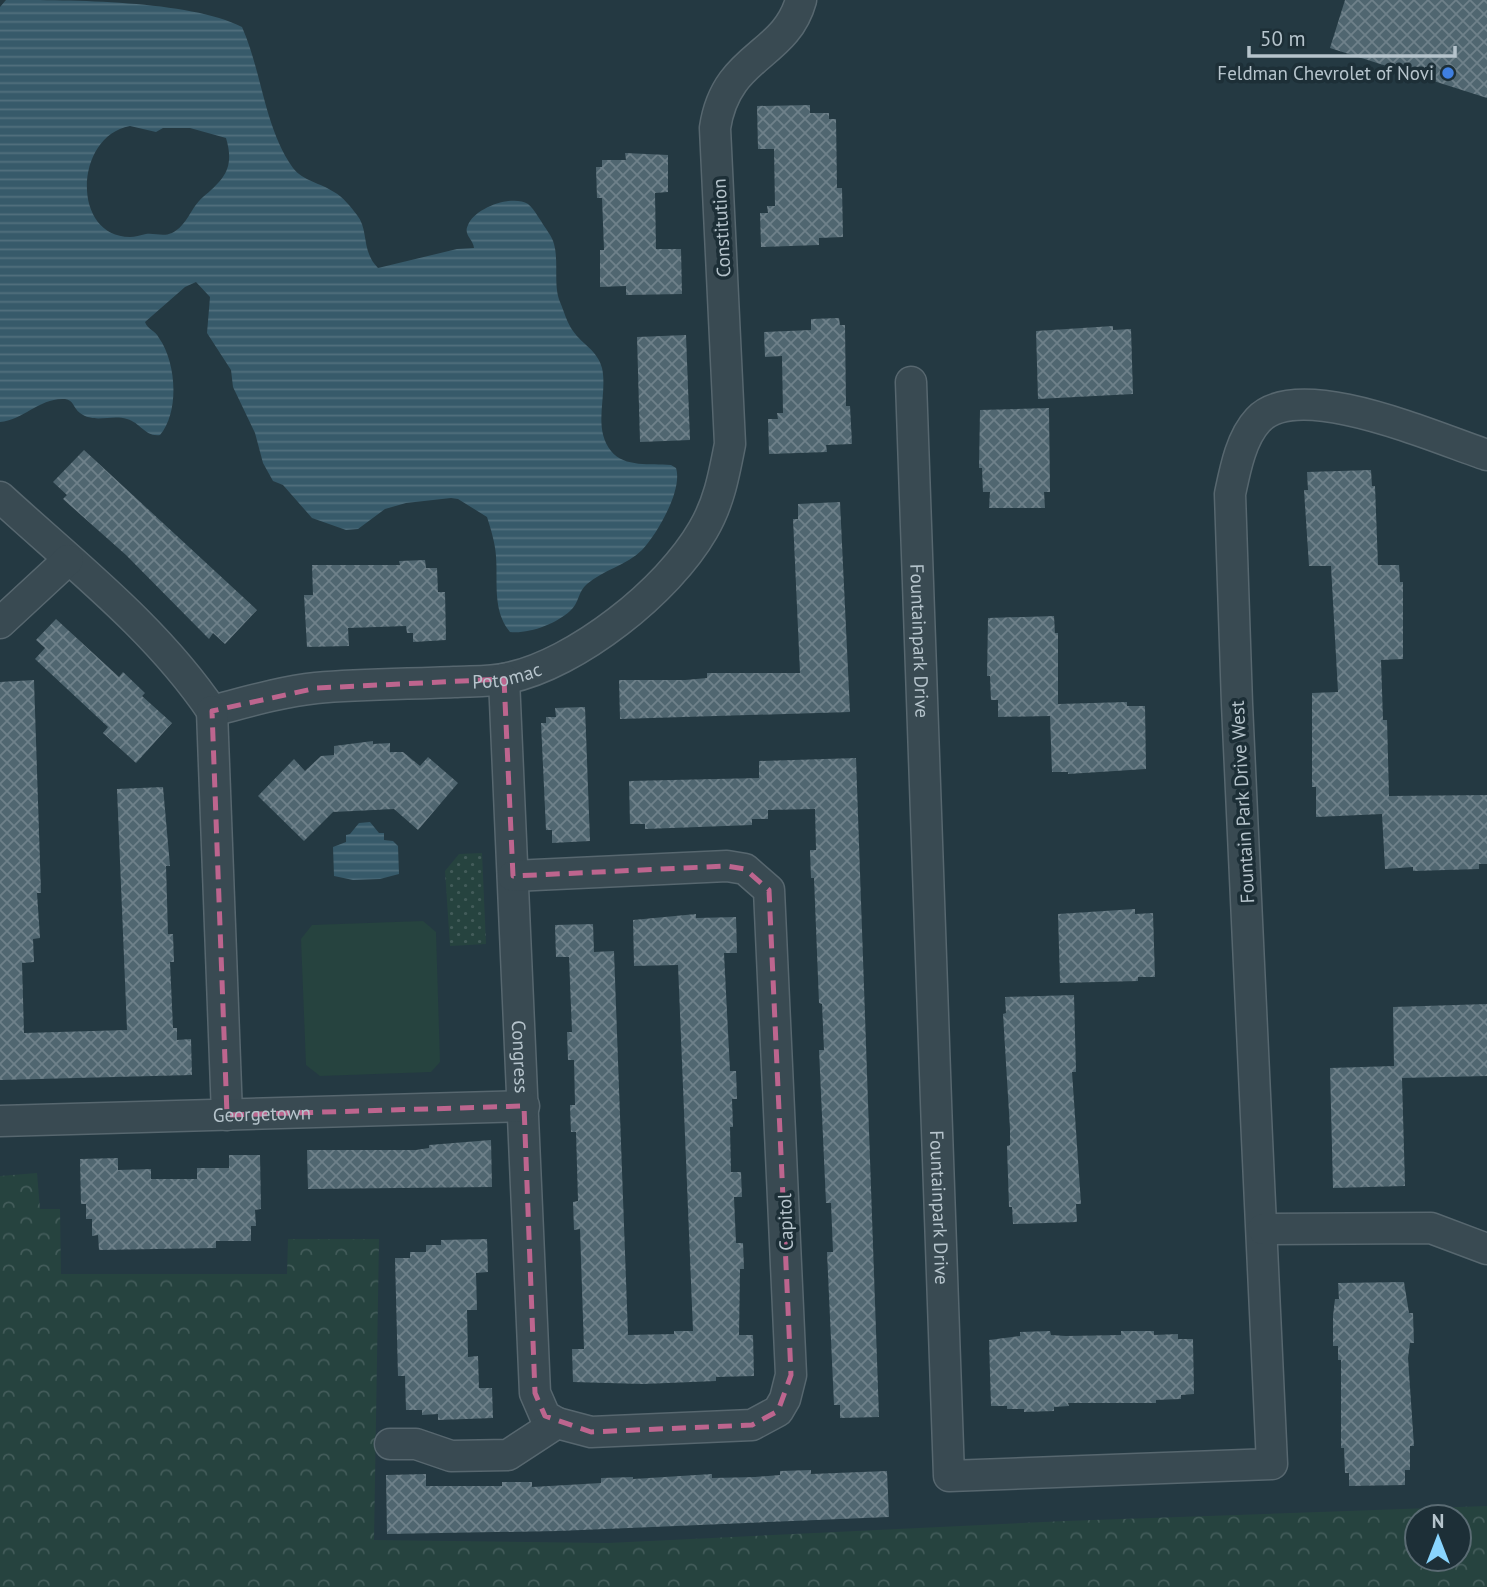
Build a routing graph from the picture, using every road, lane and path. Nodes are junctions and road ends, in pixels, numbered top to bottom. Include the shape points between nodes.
1 (801, 0) edge
2 (911, 382) dead end
3 (1487, 455) edge
4 (722, 486) joint
5 (0, 496) edge
6 (68, 560) junction
7 (0, 623) edge
8 (504, 679) junction
9 (212, 711) junction
10 (513, 876) junction
11 (524, 1106) junction
12 (227, 1115) junction
13 (0, 1121) edge
14 (1263, 1230) junction
15 (1487, 1249) edge
16 (557, 1423) junction
17 (390, 1444) dead end

1 - 4 street, Constitution via 791,23 737,74 719,104 715,128 730,444
2 - 14 street, Fountainpark Drive via 949,1476 1272,1464
3 - 14 street, Fountain Park Drive West via 1337,406 1293,403 1259,419 1236,461 1230,494 1237,704
4 - 8 street, Potomac via 702,531 649,593 581,649 551,665
5 - 6 street
6 - 7 street
6 - 9 street via 161,647
8 - 9 street, Potomac via 317,688
8 - 10 street, Congress
9 - 12 street
10 - 11 street, Congress
10 - 16 street, Capitol via 727,866 758,877 769,890 772,908 791,1375 785,1399 778,1411 752,1425 591,1432
11 - 12 street, Georgetown
11 - 16 street, Congress via 535,1393 545,1416
12 - 13 street, Georgetown
14 - 15 street via 1431,1228
16 - 17 street via 508,1455 451,1456 416,1444

